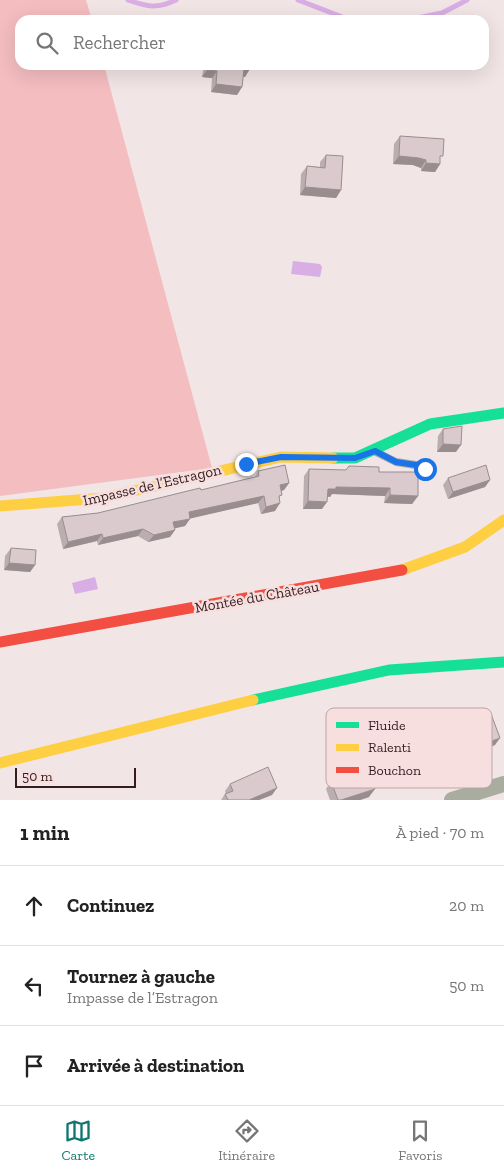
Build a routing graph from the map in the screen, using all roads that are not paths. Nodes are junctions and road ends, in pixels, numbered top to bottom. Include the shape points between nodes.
1 (504, 413) edge
2 (375, 451) junction
3 (425, 469) dead end
4 (0, 506) edge
5 (504, 520) edge
6 (0, 642) edge
7 (504, 662) edge
8 (0, 763) edge
9 (504, 784) edge
10 (491, 788) edge
11 (492, 788) edge
12 (452, 800) edge

1 - 2 street, Impasse de l’Estragon via 430,424
2 - 3 lane via 396,462
2 - 4 street, Impasse de l’Estragon via 355,458 281,457 103,498
5 - 6 street, Montée du Château via 465,547 405,570
7 - 8 street via 389,670 307,687
9 - 11 street
10 - 12 street

